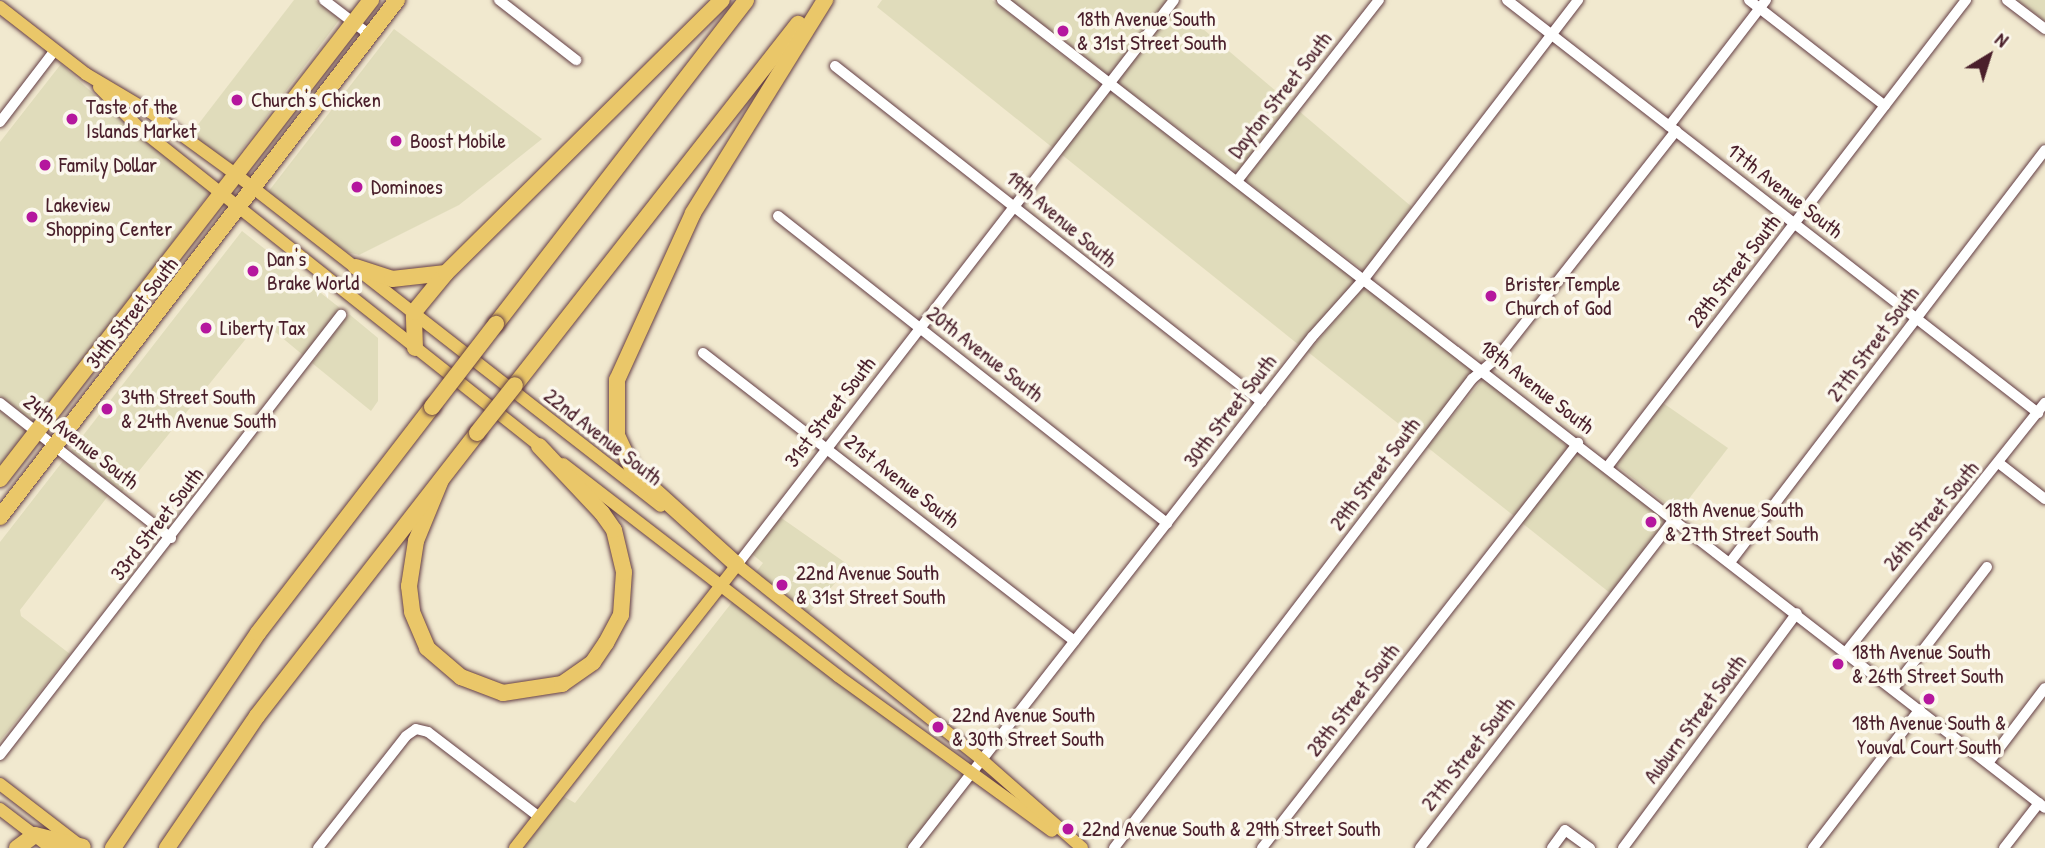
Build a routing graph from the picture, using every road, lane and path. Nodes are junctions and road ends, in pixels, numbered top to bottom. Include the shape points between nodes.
1 (324, 0) edge
2 (372, 0) edge
3 (397, 0) edge
4 (499, 0) edge
5 (722, 0) edge
6 (746, 0) edge
7 (817, 0) edge
8 (825, 0) edge
9 (1002, 0) edge
10 (1174, 0) edge
11 (1379, 0) edge
12 (1507, 0) edge
13 (1578, 0) edge
14 (1749, 0) edge
15 (1966, 0) edge
16 (2007, 0) edge
17 (1763, 4) edge
18 (0, 8) edge
19 (354, 23) junction
20 (2045, 29) edge
21 (1552, 34) junction
22 (370, 35) junction
23 (55, 50) junction
24 (576, 60) dead end
25 (835, 66) dead end
26 (86, 74) junction
27 (1109, 83) junction
28 (1885, 106) junction
29 (0, 122) edge
30 (1672, 128) junction
31 (2045, 150) edge
32 (237, 176) junction
33 (1237, 181) junction
34 (254, 189) junction
35 (222, 195) junction
36 (1016, 204) junction
37 (240, 209) junction
38 (778, 216) dead end
39 (1795, 224) junction
40 (356, 267) junction
41 (446, 273) junction
42 (1364, 279) junction
43 (414, 312) junction
44 (341, 315) dead end
45 (1916, 318) junction
46 (920, 327) junction
47 (415, 348) junction
48 (703, 353) dead end
49 (1485, 371) junction
50 (1262, 402) junction
51 (0, 403) edge
52 (2042, 408) edge
53 (37, 432) junction
54 (1578, 443) junction
55 (539, 446) junction
56 (827, 446) junction
57 (55, 447) junction
58 (2000, 464) junction
59 (1608, 466) junction
60 (0, 479) edge
61 (441, 480) junction
62 (2045, 499) edge
63 (0, 517) edge
64 (1675, 518) junction
65 (1167, 523) junction
66 (171, 538) junction
67 (1731, 561) junction
68 (737, 565) junction
69 (1987, 567) dead end
70 (722, 584) junction
71 (1797, 613) junction
72 (1074, 642) junction
73 (1846, 652) junction
74 (2045, 688) edge
75 (1893, 689) junction
76 (1920, 709) junction
77 (0, 755) edge
78 (982, 760) junction
79 (1988, 763) junction
80 (971, 775) junction
81 (0, 784) edge
82 (2042, 805) edge
83 (0, 809) edge
84 (539, 817) junction
85 (35, 835) junction
86 (17, 848) edge
87 (51, 848) edge
88 (83, 848) edge
89 (113, 848) edge
90 (167, 848) edge
91 (318, 848) edge
92 (515, 848) edge
93 (913, 848) edge
94 (1080, 848) edge
95 (1114, 848) edge
96 (1262, 848) edge
97 (1420, 848) edge
98 (1552, 848) edge
99 (1590, 848) edge
100 (1623, 848) edge
101 (1813, 848) edge
102 (2004, 848) edge

1 - 19 street
2 - 19 highway, 34th Street South
3 - 22 highway, 34th Street South
4 - 24 street
5 - 41 highway
6 - 89 highway, bridge via 258,633
7 - 61 highway, bridge
8 - 68 highway via 693,213 617,380 617,436 634,472
9 - 27 street, 18th Avenue South
10 - 27 street, 31st Street South
11 - 33 street, Dayton Street South
12 - 21 street, 17th Avenue South
13 - 21 street, 30th Street South
14 - 17 street
15 - 28 street, 28th Street South
16 - 20 street
17 - 28 street
17 - 30 street, 29th Street South
18 - 23 main road, 22nd Avenue South
19 - 22 street
19 - 32 highway, 34th Street South
21 - 30 street, 17th Avenue South
21 - 42 street, 30th Street South
22 - 34 highway, 34th Street South
23 - 26 main road, 22nd Avenue South
23 - 29 street
25 - 36 street, 19th Avenue South
26 - 32 main road, 22nd Avenue South via 150,112
26 - 35 main road, 22nd Avenue South via 139,128
27 - 33 street, 18th Avenue South
27 - 36 street, 31st Street South
28 - 39 street, 28th Street South
30 - 39 street, 17th Avenue South
30 - 49 street, 29th Street South
31 - 45 street, 27th Street South
32 - 34 main road, 22nd Avenue South
32 - 35 highway, 34th Street South
33 - 42 street, 18th Avenue South
34 - 37 highway, 34th Street South
34 - 40 main road, 22nd Avenue South
35 - 37 main road, 22nd Avenue South
35 - 53 highway, 34th Street South
36 - 46 street, 31st Street South
36 - 50 street, 19th Avenue South via 1026,221
37 - 47 main road, 22nd Avenue South
37 - 57 highway, 34th Street South
38 - 46 street, 20th Avenue South
39 - 45 street, 17th Avenue South
39 - 59 street, 28th Street South
40 - 41 highway via 392,279
40 - 43 main road, 22nd Avenue South
41 - 43 highway
42 - 49 street, 18th Avenue South
42 - 50 street, 30th Street South
43 - 47 highway
43 - 68 main road, 22nd Avenue South
44 - 66 street, 33rd Street South
45 - 52 street, 17th Avenue South
45 - 67 street, 27th Street South
46 - 56 street, 31st Street South
46 - 65 street, 20th Avenue South
47 - 55 main road, 22nd Avenue South
48 - 56 street, 21st Avenue South
49 - 54 street, 18th Avenue South
49 - 95 street, 29th Street South via 1472,379
50 - 65 street, 30th Street South
51 - 53 street, 24th Avenue South
52 - 58 street, 26th Street South
53 - 57 street, 24th Avenue South
53 - 60 highway, 34th Street South
54 - 59 street, 18th Avenue South
54 - 96 street, 28th Street South
55 - 61 highway via 603,513 614,530 624,572 621,615 606,643 593,662 562,684 503,693 461,677 427,648 412,612 409,586 416,541
55 - 70 main road, 22nd Avenue South
56 - 68 street, 31st Street South
56 - 72 street, 21st Avenue South
57 - 63 highway, 34th Street South
57 - 66 street, 24th Avenue South
58 - 62 street
58 - 73 street, 26th Street South via 1965,500
59 - 64 street, 18th Avenue South
61 - 90 highway via 257,716
64 - 67 street, 18th Avenue South
64 - 97 street, 27th Street South
65 - 72 street, 30th Street South
66 - 77 street, 33rd Street South
67 - 71 street, 18th Avenue South
68 - 70 main road, 31st Street South
68 - 78 main road, 22nd Avenue South
69 - 75 street
70 - 80 main road, 22nd Avenue South
70 - 84 main road, 31st Street South
71 - 73 street, 18th Avenue South
71 - 100 street, Auburn Street South
72 - 78 street, 30th Street South
73 - 75 street, 18th Avenue South
74 - 79 street
75 - 76 street, 18th Avenue South
76 - 79 street, 18th Avenue South
76 - 101 street
78 - 80 street, 30th Street South
78 - 94 main road, 22nd Avenue South
79 - 82 street, 18th Avenue South
80 - 93 street, 30th Street South
80 - 94 main road, 22nd Avenue South
81 - 88 main road
82 - 102 street
83 - 85 main road
84 - 91 street via 428,732 416,729
84 - 92 main road, 31st Street South
85 - 86 highway
85 - 87 main road
85 - 88 highway
98 - 99 street via 1566,830

